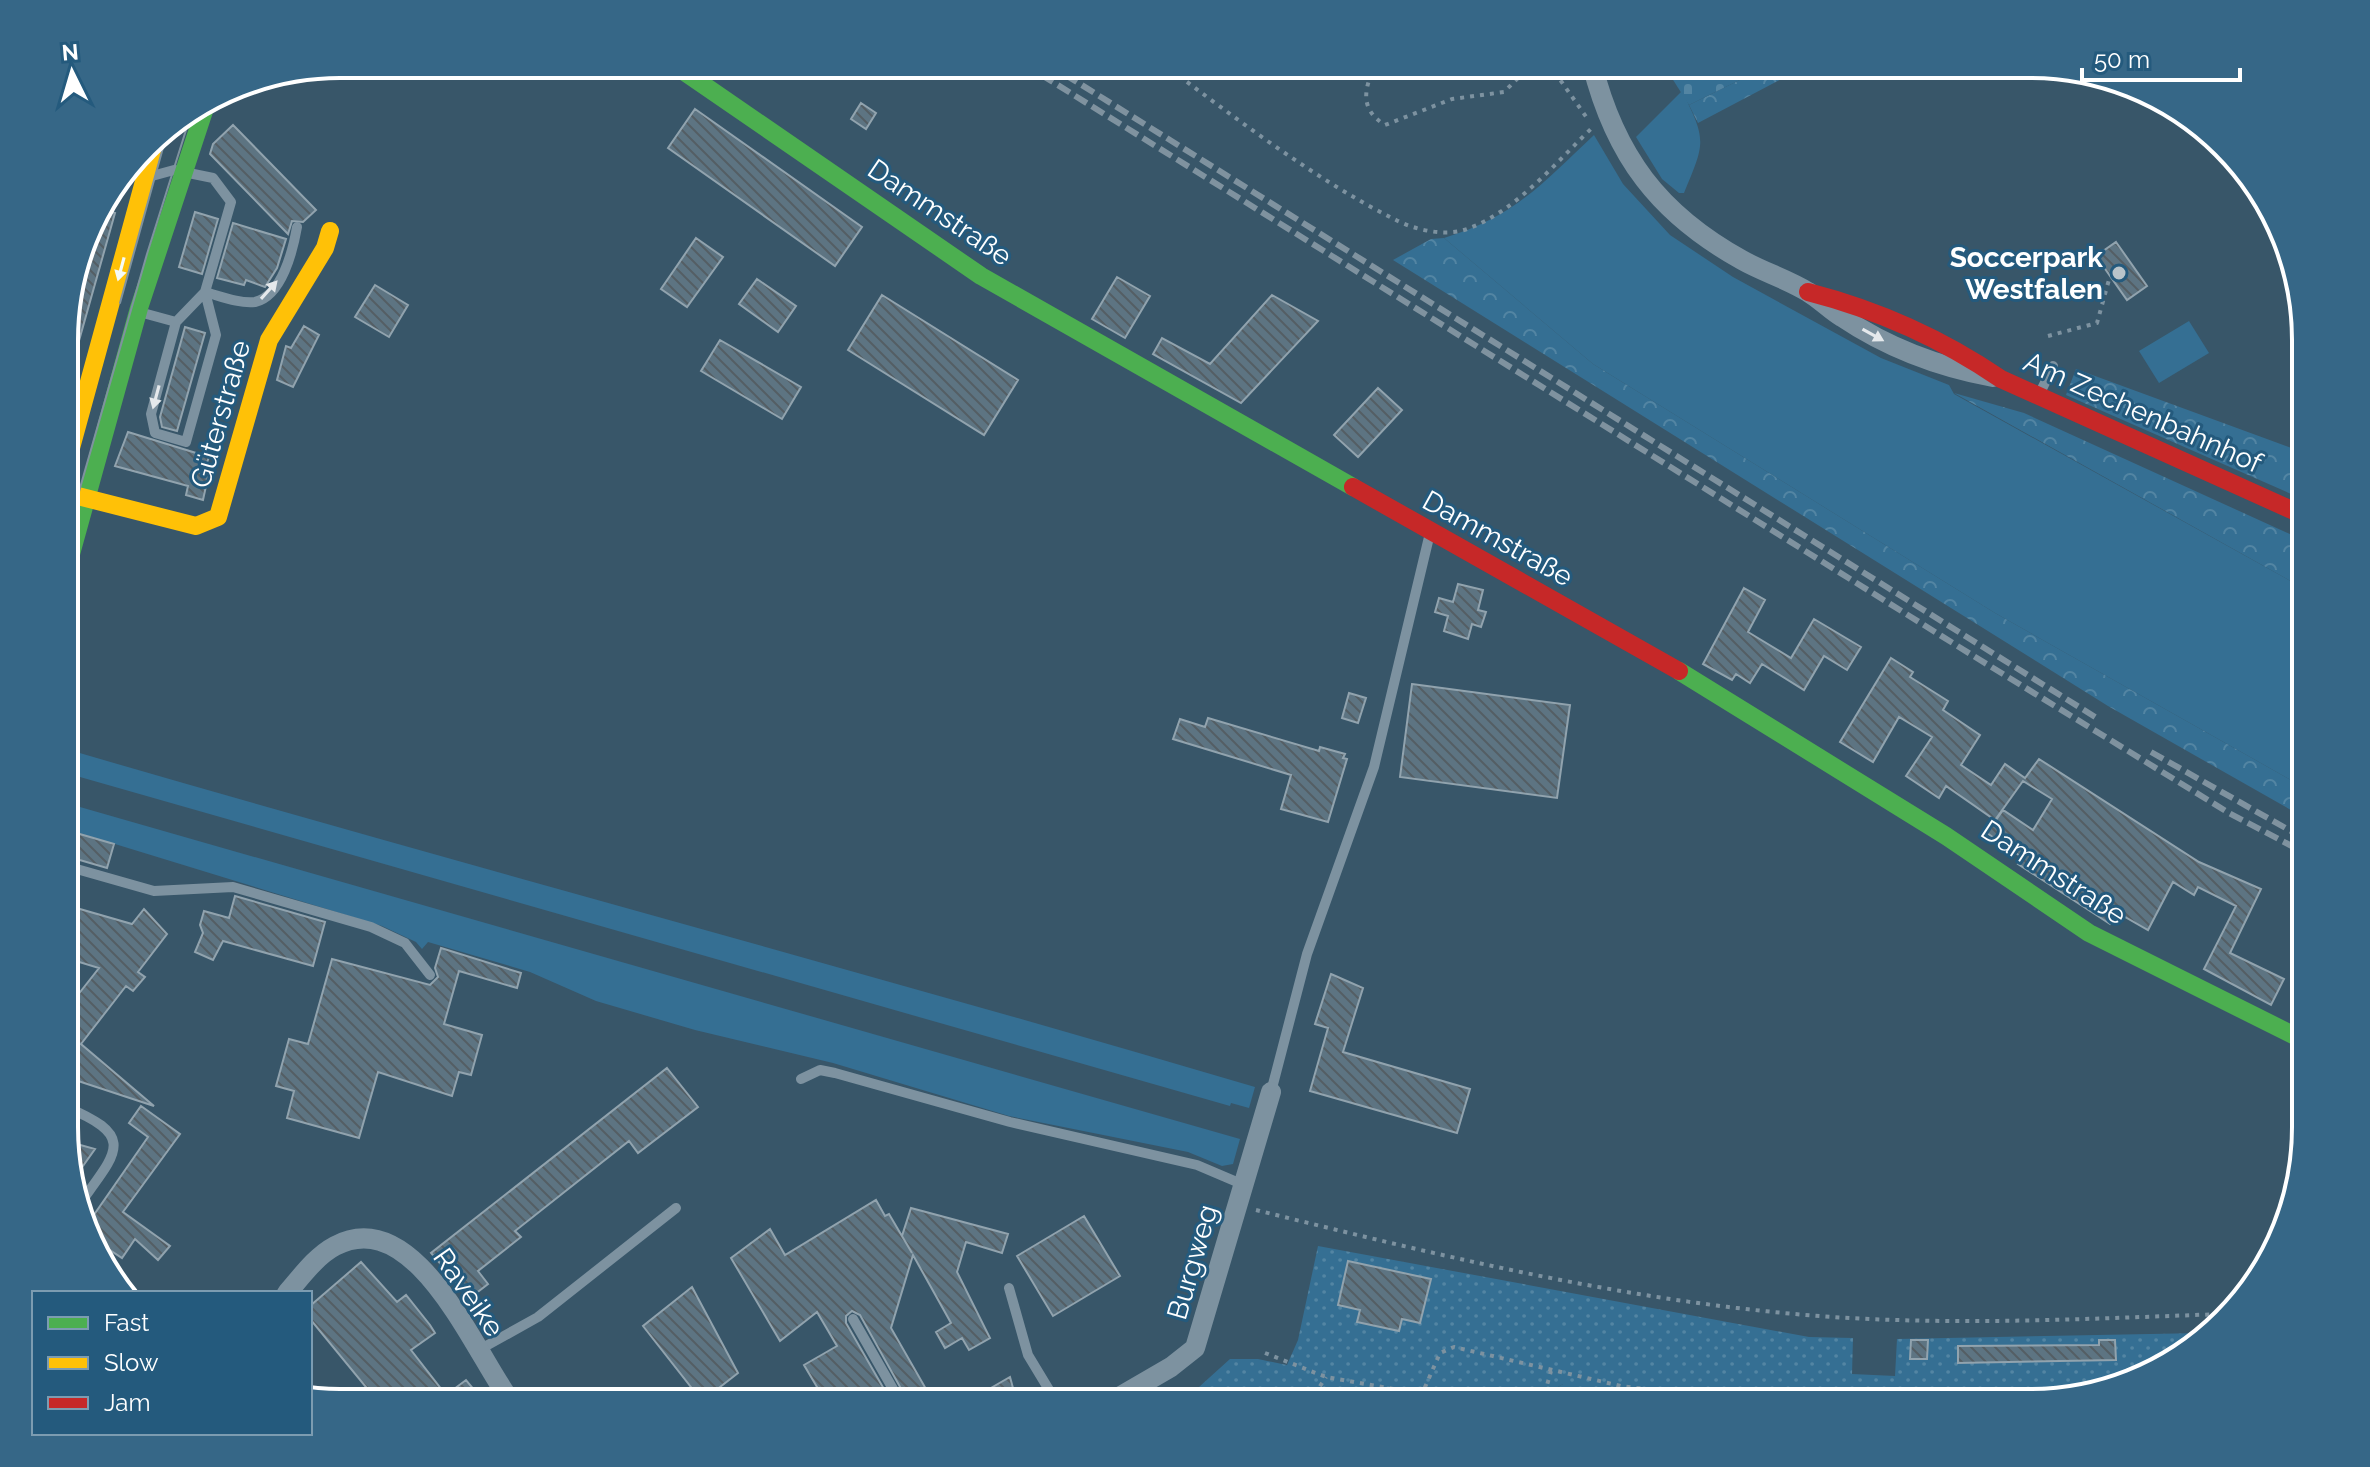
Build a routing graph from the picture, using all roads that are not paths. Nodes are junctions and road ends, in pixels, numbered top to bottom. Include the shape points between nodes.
1 (693, 78) edge
2 (1594, 78) edge
3 (202, 118) edge
4 (150, 160) edge
5 (224, 169) dead end
6 (185, 172) junction
7 (213, 178) junction
8 (144, 182) junction
9 (297, 227) dead end
10 (330, 231) dead end
11 (205, 292) junction
12 (124, 309) junction
13 (176, 322) junction
14 (2053, 366) dead end
15 (2001, 379) joint
16 (2039, 395) junction
17 (78, 434) edge
18 (78, 496) edge
19 (87, 498) junction
20 (2291, 510) edge
21 (78, 530) edge
22 (1431, 532) junction
23 (78, 869) edge
24 (430, 975) dead end
25 (2291, 1034) edge
26 (801, 1079) dead end
27 (1271, 1092) joint
28 (78, 1112) edge
29 (1244, 1185) junction
30 (87, 1194) edge
31 (676, 1208) dead end
32 (1009, 1288) dead end
33 (289, 1291) edge
34 (853, 1319) dead end
35 (477, 1351) junction
36 (503, 1389) edge
37 (893, 1389) edge
38 (1048, 1389) edge
39 (1134, 1389) edge

1 - 22 street, Dammstraße via 981,276
2 - 15 street, Am Zechenbahnhof via 1600,120 1662,203 1692,229 1886,342 1947,369
3 - 6 street
4 - 8 street
5 - 7 lane
6 - 7 lane
6 - 8 lane via 174,170
6 - 12 street
7 - 11 lane via 231,202
8 -> 12 street
11 -> 9 lane via 245,302 266,296 288,263
10 - 19 street, Güterstraße via 269,340 218,517 196,526
11 - 13 lane
13 -> 11 lane via 151,414 155,433 186,442 216,335
12 - 13 lane
12 - 17 street
12 - 19 street
14 - 16 lane
15 - 16 street, Am Zechenbahnhof
16 - 20 street, Am Zechenbahnhof
18 - 19 street, Güterstraße
19 - 21 street
22 - 25 street, Dammstraße via 1722,695 2089,933
22 - 27 lane via 1374,767 1307,954
23 - 24 lane via 154,891 233,887 371,927 405,943
26 - 29 lane via 820,1070 835,1073 1010,1122 1197,1165
27 - 29 street, Burgweg
28 - 30 lane via 100,1121 114,1145 111,1159
29 - 39 street, Burgweg via 1195,1348
31 - 35 lane via 538,1317
32 - 38 lane via 1028,1355
33 - 35 street, Raveike via 333,1247 360,1239 385,1241 431,1277
34 - 37 lane
35 - 36 street, Raveike

